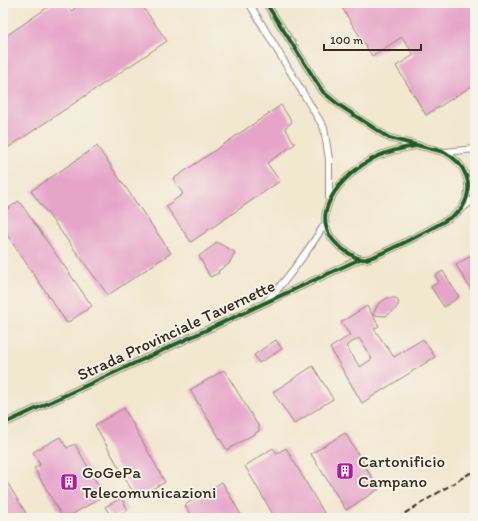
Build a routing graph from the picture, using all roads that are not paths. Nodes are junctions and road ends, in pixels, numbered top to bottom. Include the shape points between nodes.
1 (249, 3) edge
2 (266, 3) edge
3 (416, 146) junction
4 (475, 149) edge
5 (444, 152) junction
6 (330, 198) junction
7 (475, 198) edge
8 (462, 209) junction
9 (325, 224) junction
10 (360, 259) junction
11 (262, 305) junction
12 (3, 424) edge

1 - 6 street via 324,128 329,159
2 - 3 street via 324,92 364,123 389,138
3 - 5 street
3 - 6 street via 377,157 344,181
4 - 5 street
5 - 8 street via 465,169 468,184
6 - 9 street
7 - 8 street
8 - 10 street via 446,220 384,251
9 - 10 street via 342,250
9 - 11 street, Strada Provinciale Tavernette via 284,282
10 - 11 street, Strada Provinciale Tavernette
11 - 12 street, Strada Provinciale Tavernette

